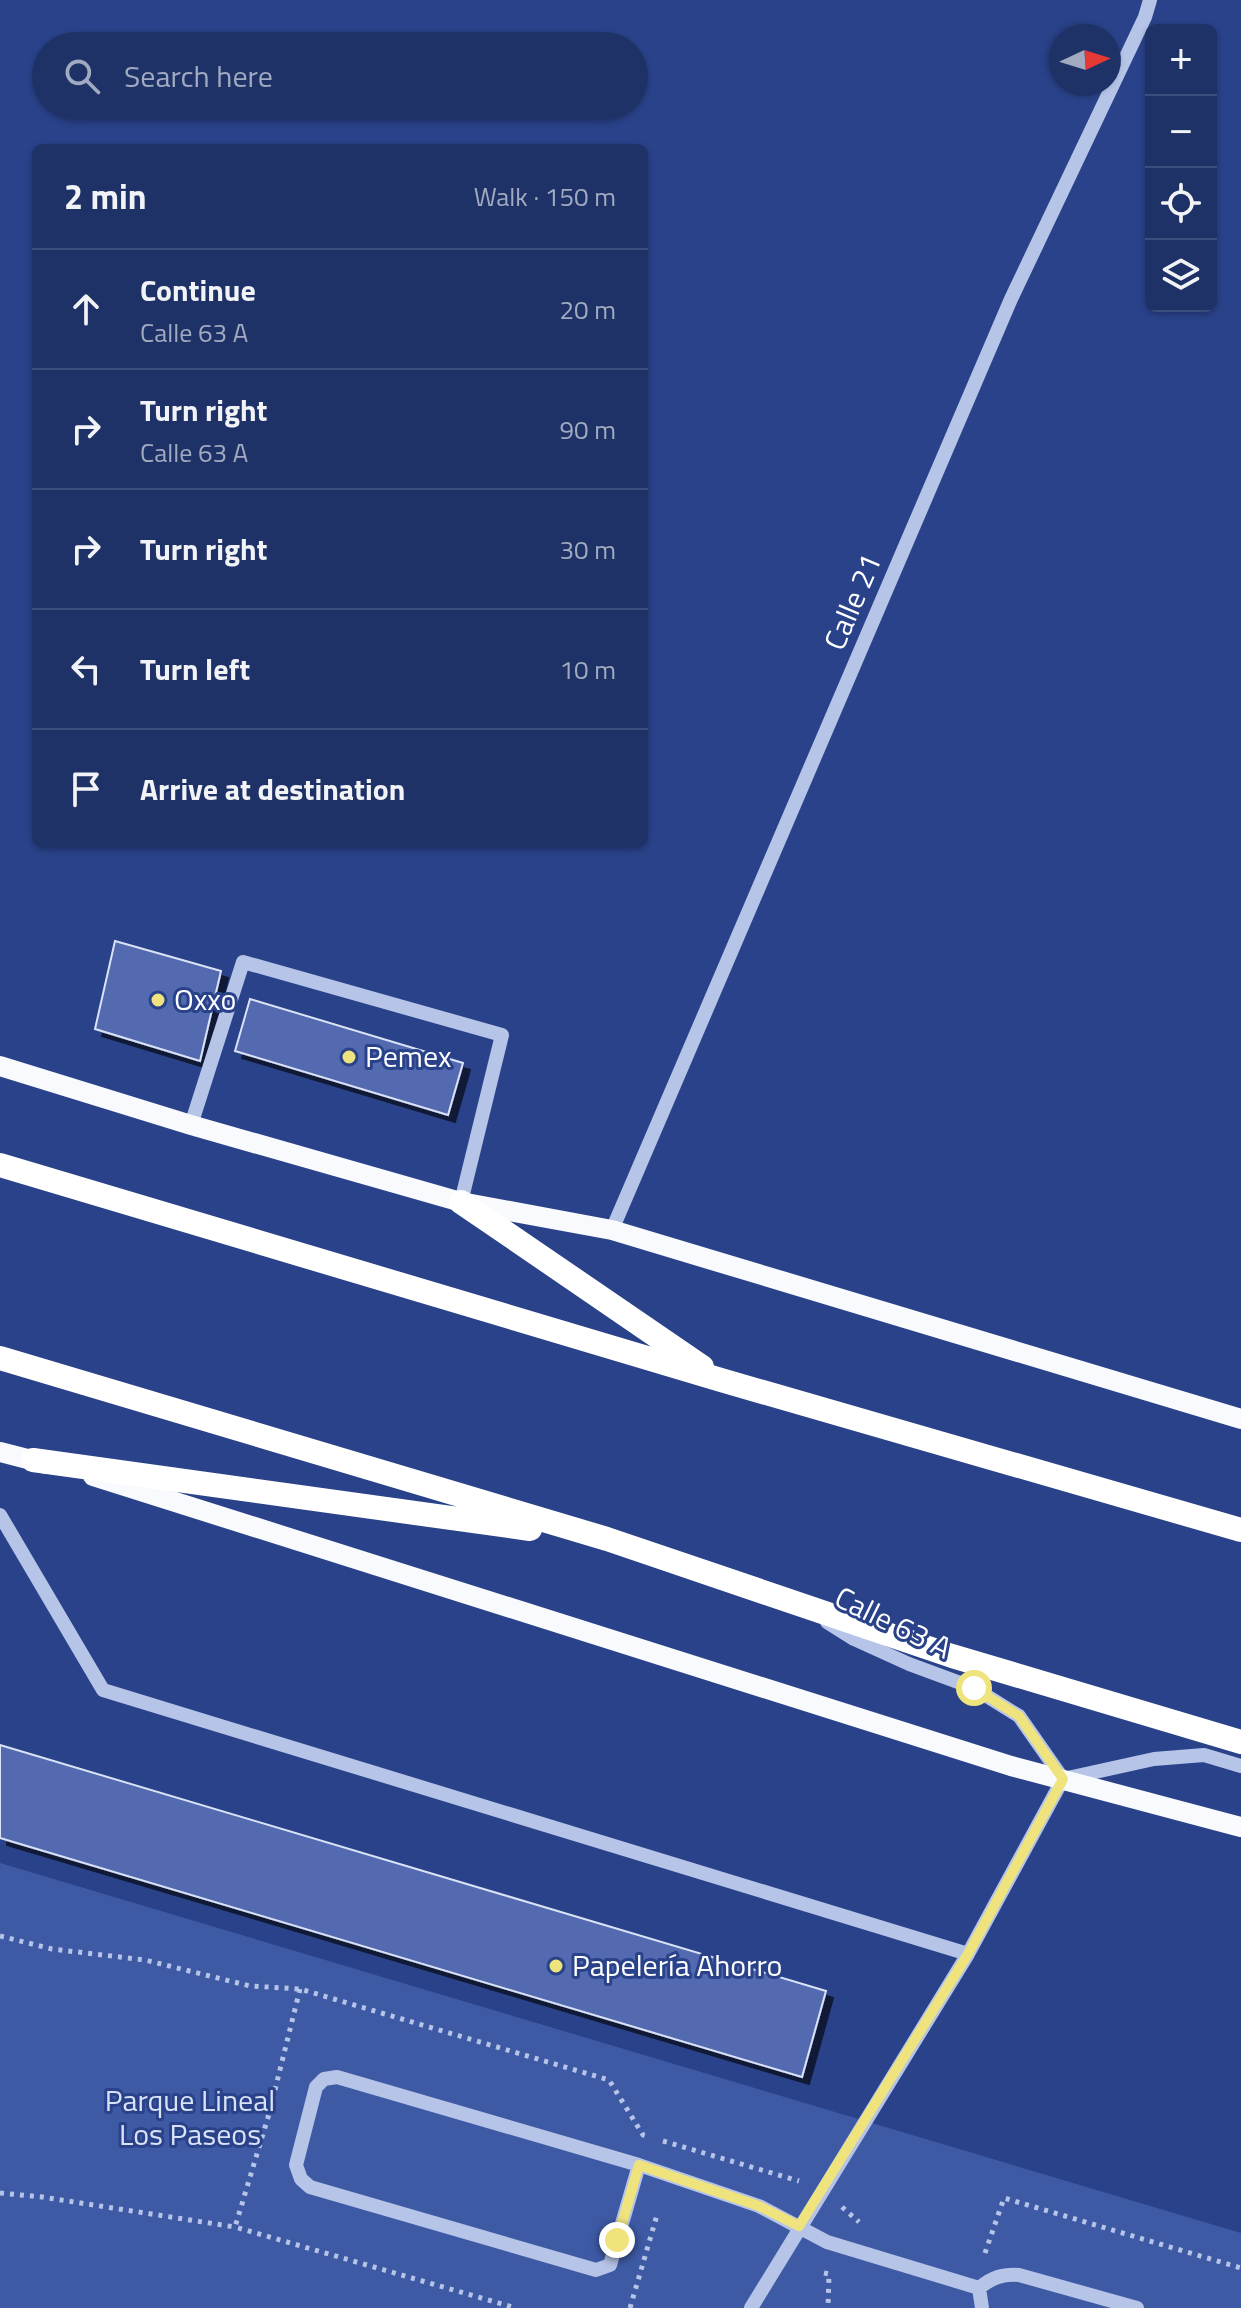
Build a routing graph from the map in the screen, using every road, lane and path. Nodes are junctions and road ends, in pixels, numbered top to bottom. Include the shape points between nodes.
1 (1150, 0) edge
2 (0, 1066) edge
3 (191, 1125) junction
4 (0, 1165) edge
5 (461, 1202) junction
6 (612, 1230) junction
7 (0, 1358) edge
8 (721, 1380) junction
9 (1241, 1419) edge
10 (0, 1452) edge
11 (33, 1460) junction
12 (0, 1515) edge
13 (1241, 1530) edge
14 (607, 1539) junction
15 (803, 1608) junction
16 (1241, 1742) edge
17 (1241, 1766) edge
18 (1063, 1779) junction
19 (1241, 1827) edge
20 (0, 1936) edge
21 (968, 1954) junction
22 (639, 2165) junction
23 (795, 2179) dead end
24 (0, 2193) edge
25 (836, 2202) dead end
26 (660, 2204) dead end
27 (799, 2226) junction
28 (235, 2227) dead end
29 (867, 2229) dead end
30 (977, 2257) dead end
31 (1241, 2268) edge
32 (818, 2271) dead end
33 (979, 2288) junction
34 (630, 2308) edge
35 (751, 2308) edge
36 (828, 2308) edge
37 (982, 2308) edge
38 (1137, 2308) edge

1 - 6 street, Calle 21 via 1011,299
2 - 3 main road
3 - 5 main road
3 - 5 street via 243,962 502,1035
4 - 8 highway
5 - 6 main road
5 - 8 highway
6 - 9 main road
7 - 14 highway
8 - 13 highway
10 - 11 main road
11 - 14 highway
11 - 18 main road
12 - 21 street via 103,1690
14 - 15 highway
15 - 16 highway
15 - 18 street, Calle 63 A via 854,1639 974,1688 1019,1716
17 - 18 street via 1204,1755 1154,1759
18 - 19 main road
18 - 21 street
20 - 23 path via 52,1949 145,1960 250,1986 300,1989 609,2080 643,2135
21 - 27 street
22 - 22 street via 337,2077 316,2087 296,2165 310,2187 596,2270 610,2265
22 - 27 street via 759,2206
24 - 28 path
25 - 29 path
26 - 34 path
27 - 33 street via 827,2242
27 - 35 street
30 - 31 path via 987,2251 1004,2198
32 - 36 path via 829,2274
33 - 37 street
33 - 38 street via 1004,2274 1019,2275

